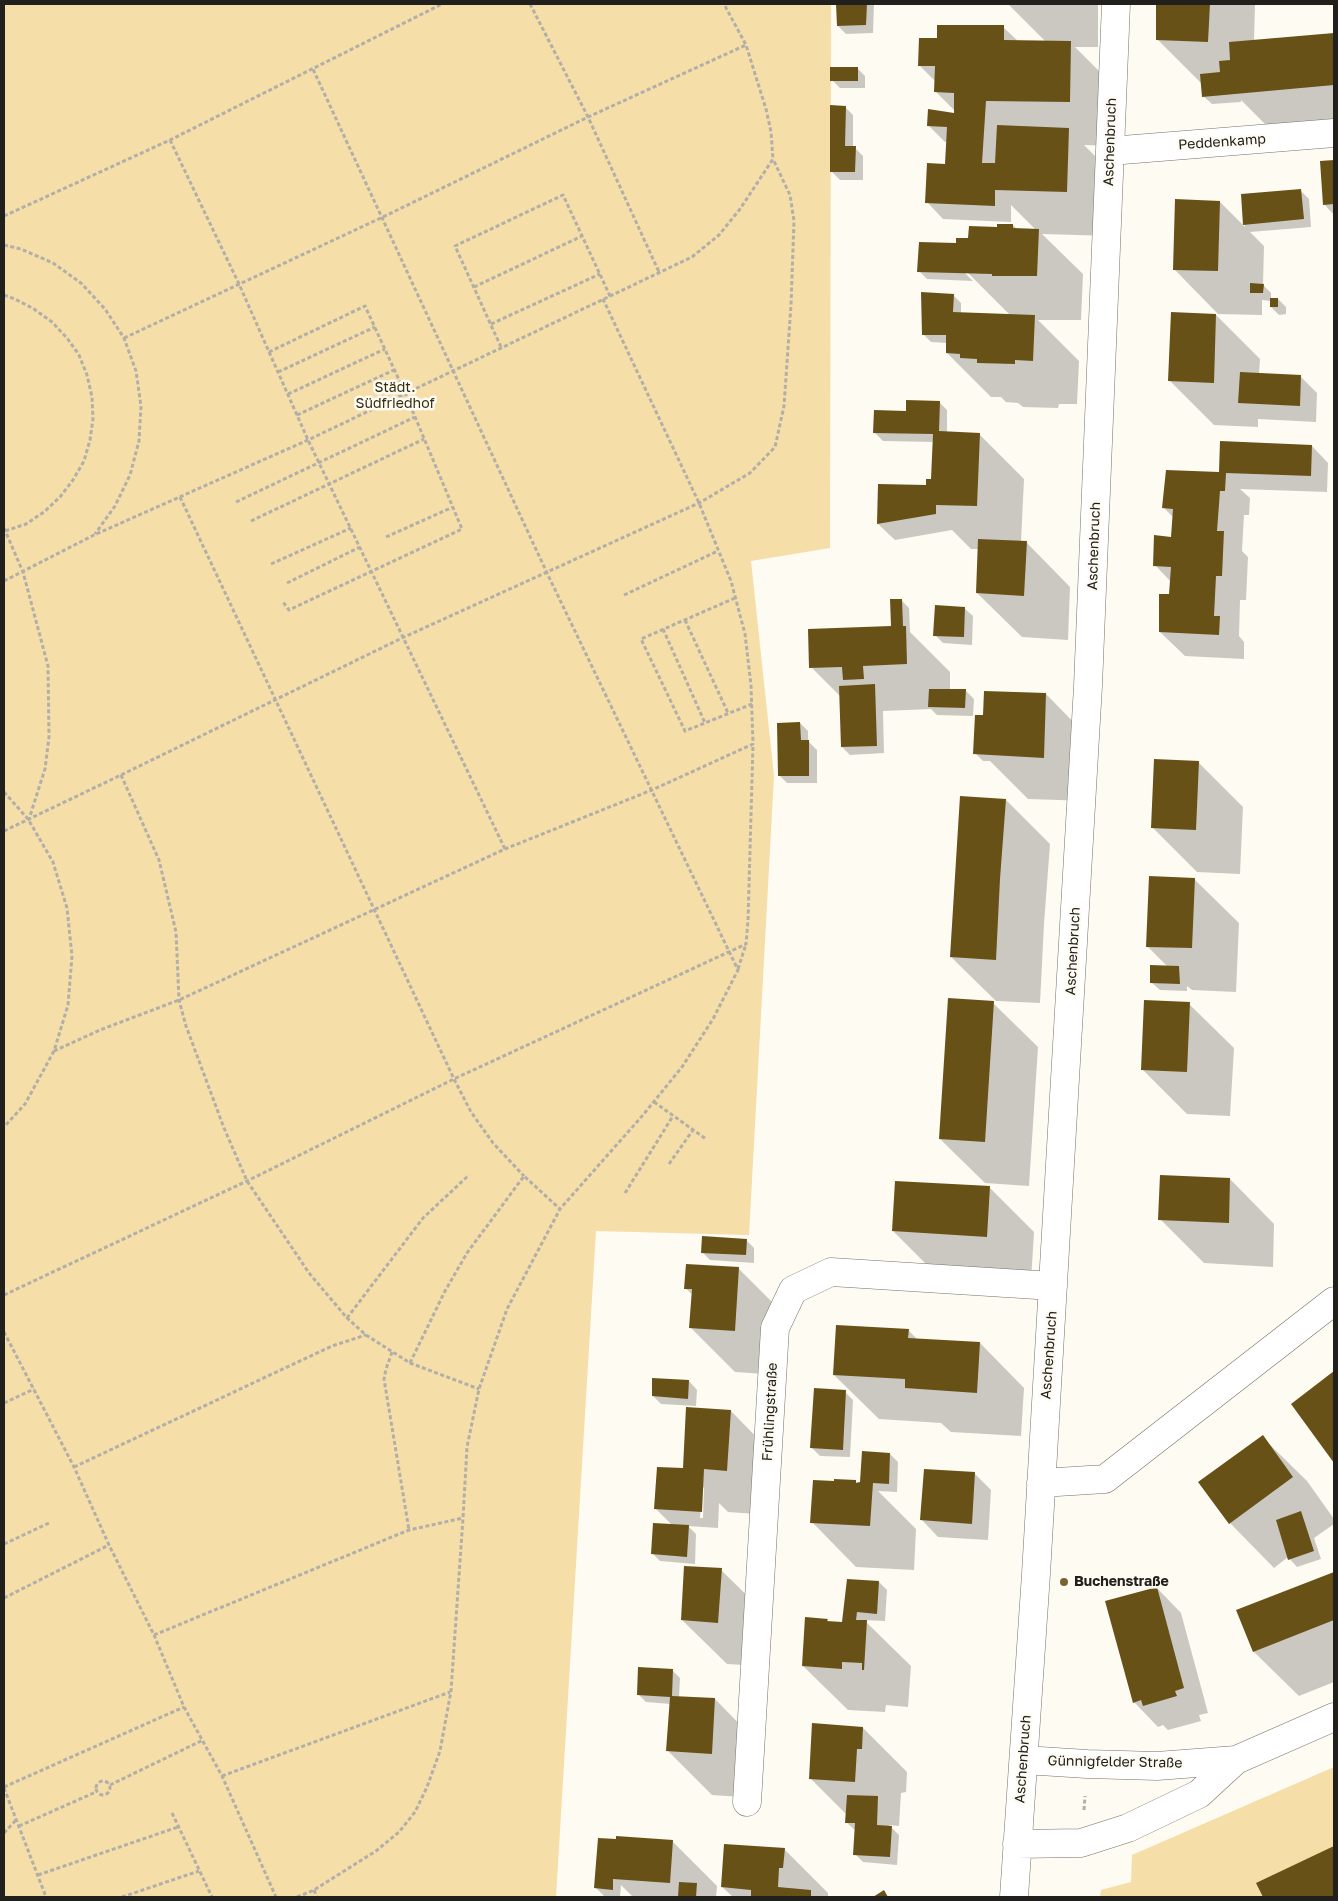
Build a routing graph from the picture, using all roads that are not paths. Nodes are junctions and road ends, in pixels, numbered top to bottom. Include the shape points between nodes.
1 (1116, 4) edge
2 (1334, 133) edge
3 (1110, 151) junction
4 (1053, 1286) junction
5 (1334, 1301) edge
6 (1041, 1483) junction
7 (1334, 1717) edge
8 (1024, 1760) junction
9 (1236, 1760) junction
10 (747, 1802) dead end
11 (1017, 1844) junction
12 (1014, 1897) edge

1 - 3 street, Aschenbruch
2 - 3 street, Peddenkamp
3 - 4 street, Aschenbruch via 1088,686
4 - 6 street, Aschenbruch
4 - 10 street, Frühlingstraße via 831,1272 793,1290 775,1328
5 - 6 street via 1104,1479
6 - 8 street, Aschenbruch
7 - 9 street, Günnigfelder Straße
8 - 9 street, Günnigfelder Straße via 1157,1766
8 - 11 street, Aschenbruch
9 - 11 street, Günnigfelder Straße via 1198,1794 1128,1828 1081,1843
11 - 12 street, Aschenbruch

